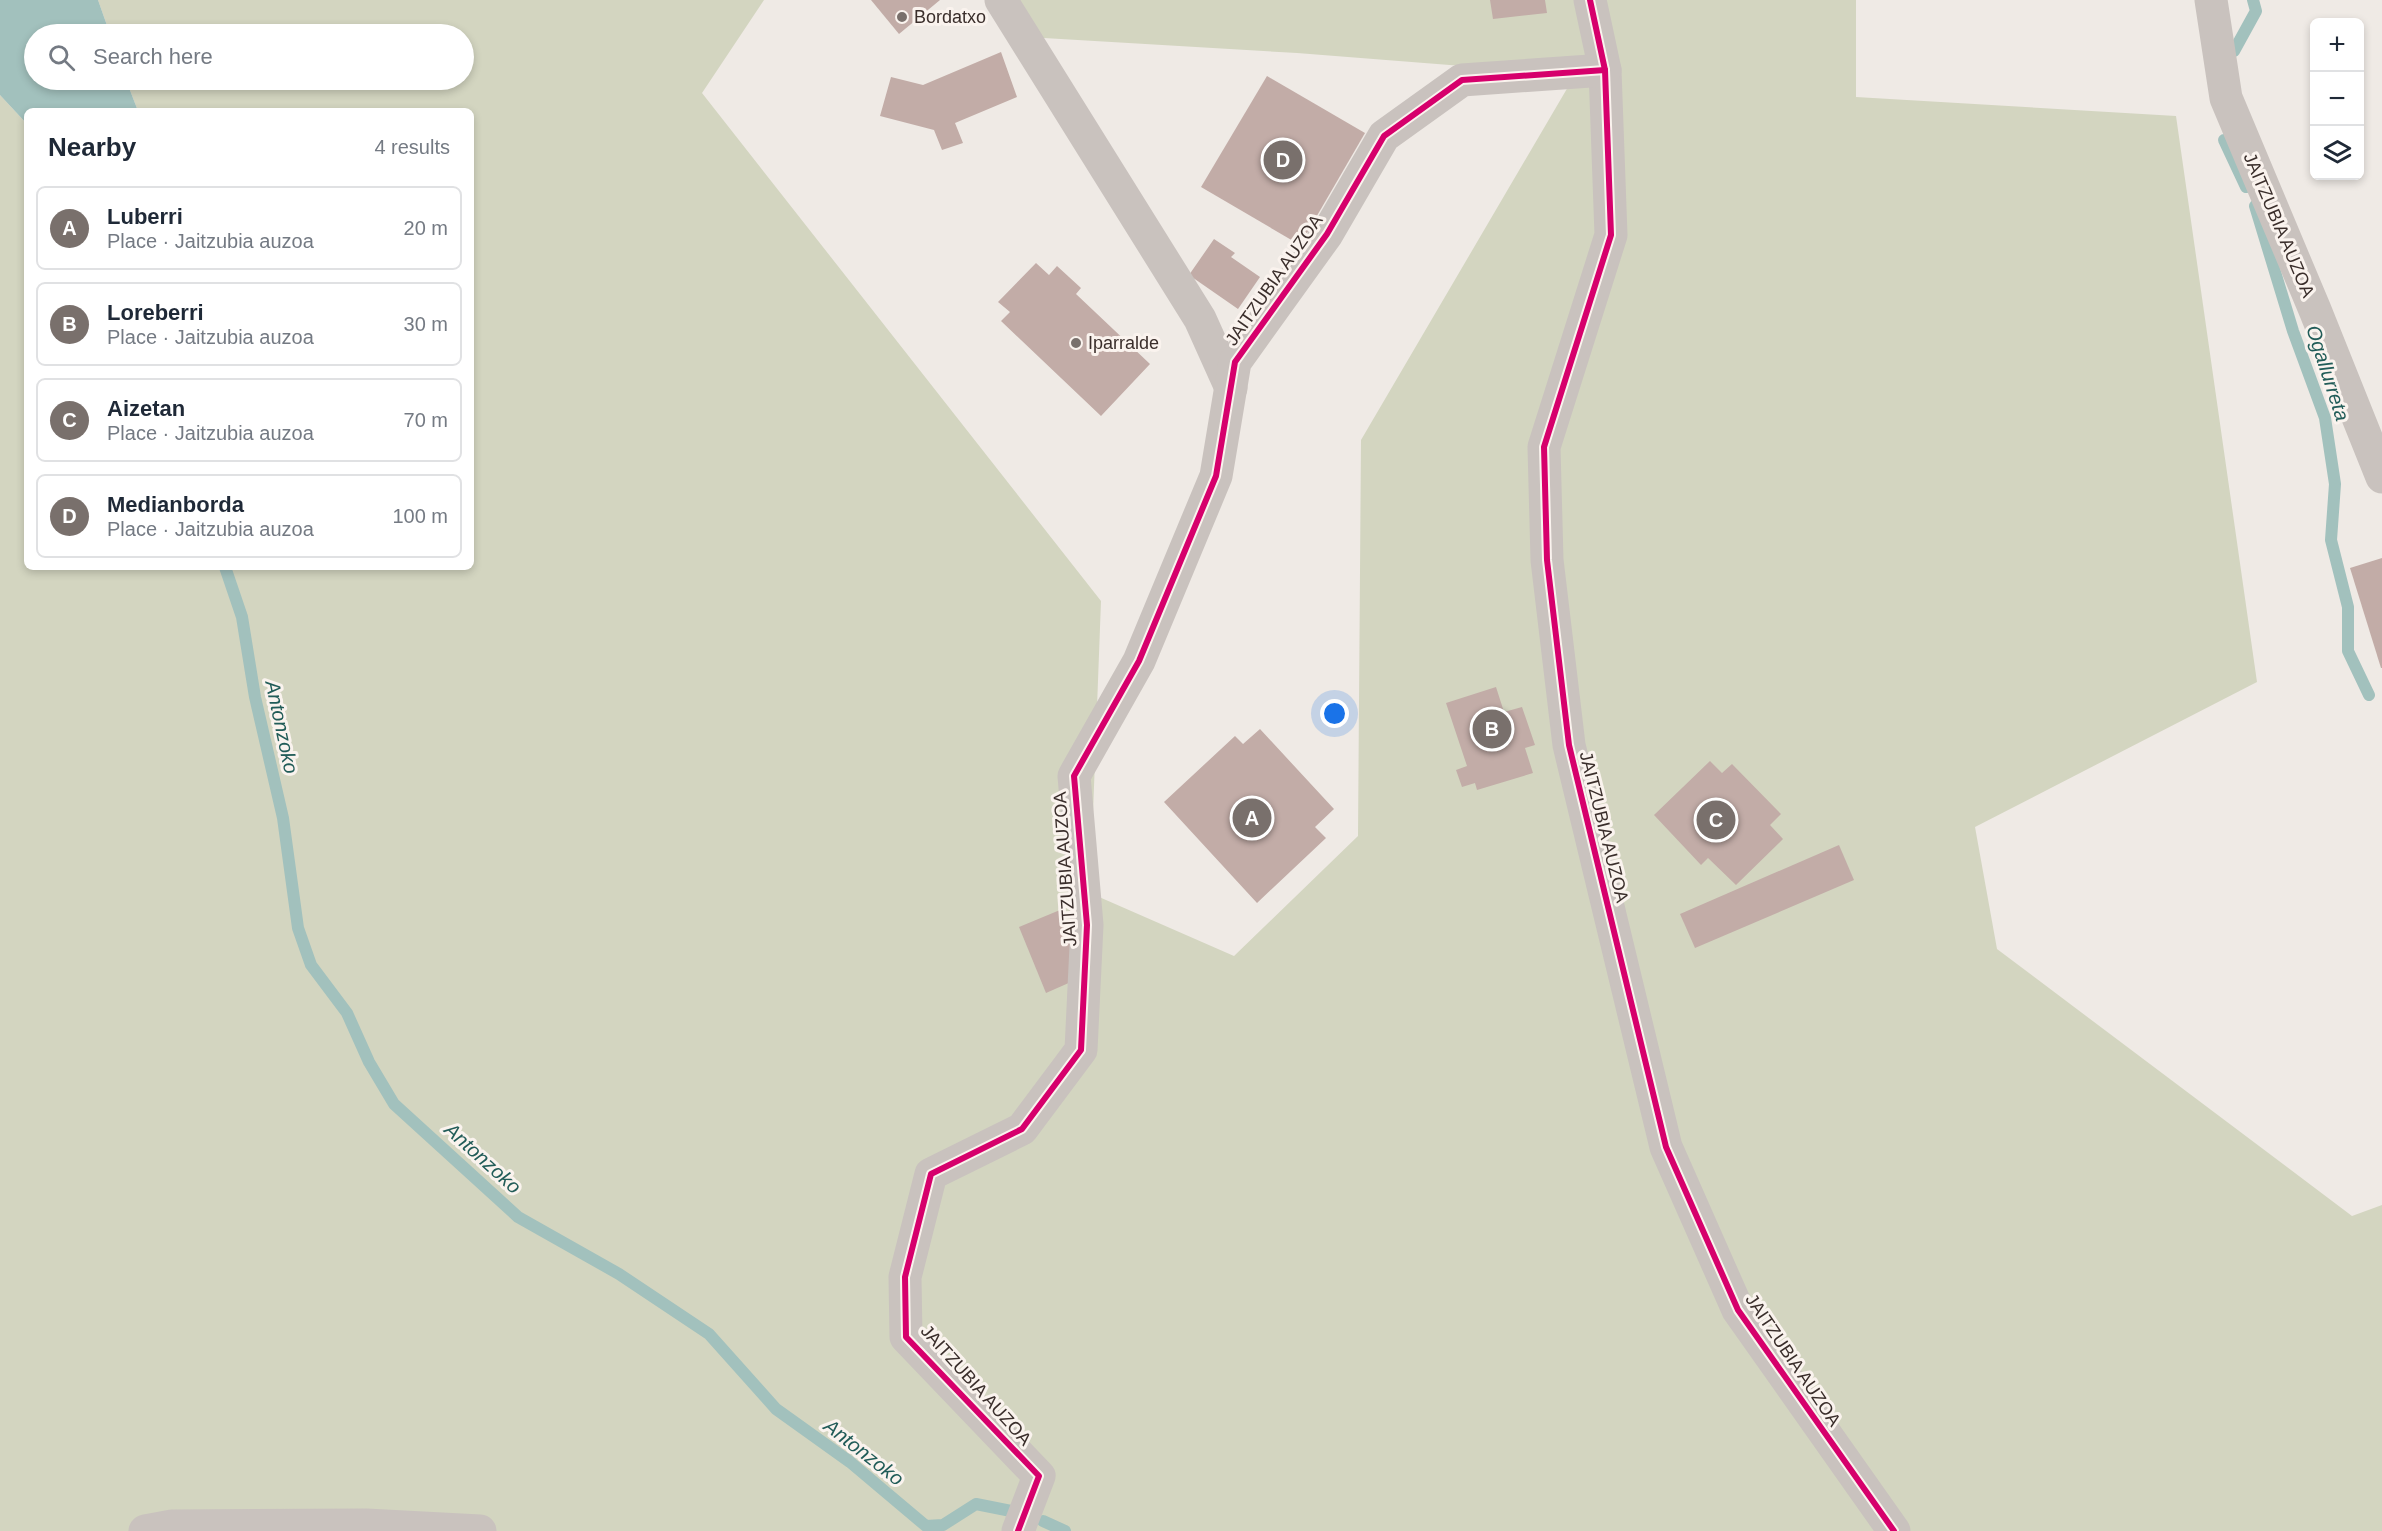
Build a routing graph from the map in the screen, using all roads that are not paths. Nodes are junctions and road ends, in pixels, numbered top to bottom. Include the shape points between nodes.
1 (1001, 0) edge
2 (1590, 0) edge
3 (2211, 0) edge
4 (1605, 70) junction
5 (1231, 388) junction
6 (2382, 477) edge
7 (145, 1531) edge
8 (480, 1531) edge
9 (1018, 1531) edge
10 (1894, 1531) edge

1 - 5 street, JAITZUBIA AUZOA via 1200,319
2 - 4 street, JAITZUBIA AUZOA
3 - 6 street, JAITZUBIA AUZOA via 2226,98
4 - 5 street, JAITZUBIA AUZOA via 1462,80 1384,136 1327,234 1235,362
4 - 10 street, JAITZUBIA AUZOA via 1611,235 1544,447 1547,560 1569,745 1666,1148 1738,1310
5 - 9 street, JAITZUBIA AUZOA via 1216,476 1139,661 1074,776 1087,925 1081,1050 1022,1128 931,1174 905,1277 906,1337 1039,1476
7 - 8 street via 172,1526 354,1525

